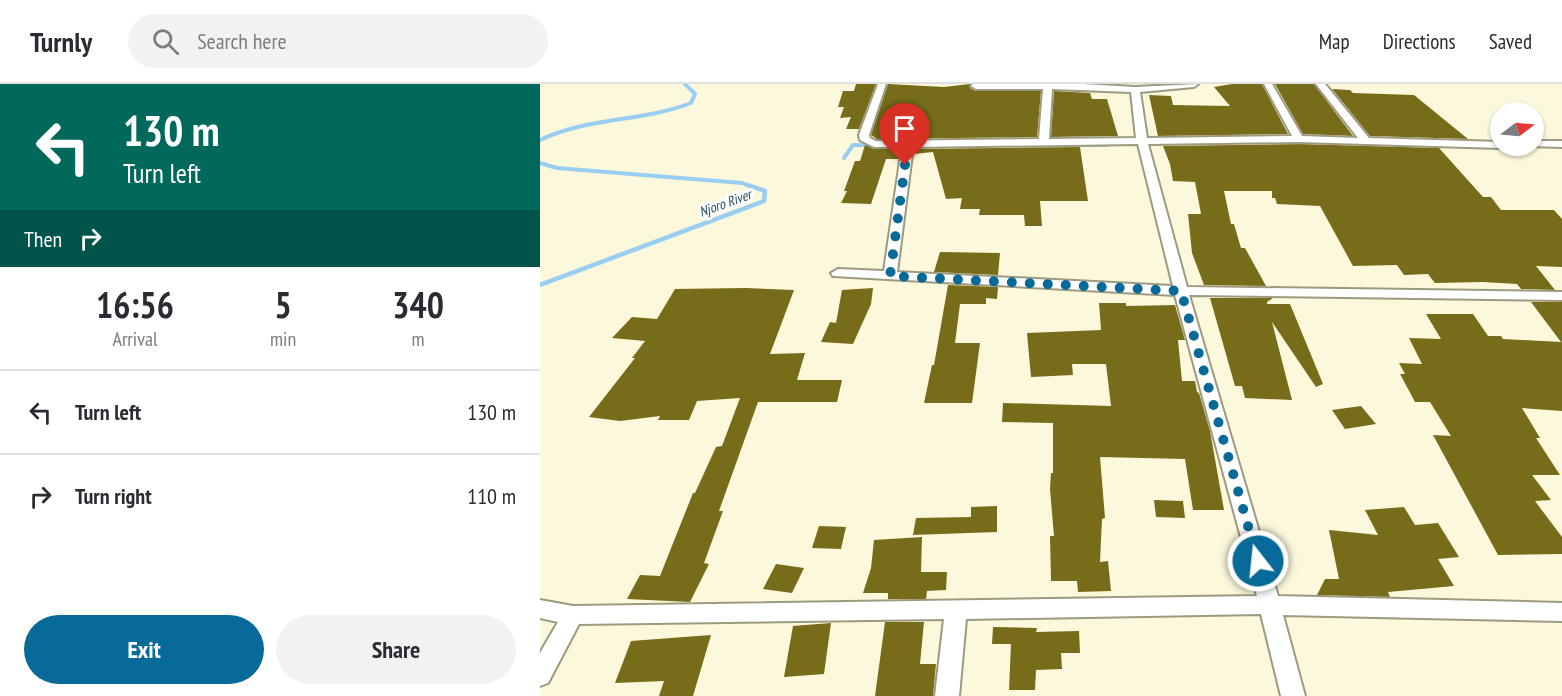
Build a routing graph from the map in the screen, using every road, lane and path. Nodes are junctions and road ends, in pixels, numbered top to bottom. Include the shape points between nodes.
1 (882, 84) edge
2 (1194, 84) edge
3 (1268, 84) edge
4 (1320, 84) edge
5 (976, 86) dead end
6 (1048, 86) junction
7 (1136, 90) junction
8 (1299, 139) junction
9 (1365, 140) junction
10 (1044, 141) junction
11 (1142, 141) junction
12 (908, 142) junction
13 (1544, 144) edge
14 (1562, 144) edge
15 (1490, 145) edge
16 (838, 273) dead end
17 (890, 276) junction
18 (1181, 291) junction
19 (1562, 296) edge
20 (1270, 605) junction
21 (540, 609) edge
22 (956, 610) junction
23 (1562, 612) edge
24 (573, 615) junction
25 (540, 675) edge
26 (947, 696) edge
27 (1293, 696) edge

1 - 12 street via 866,126 865,140 874,144
2 - 7 street
3 - 8 street
4 - 9 street
5 - 6 street
6 - 7 street
6 - 10 street
7 - 11 street
8 - 9 street
8 - 11 street
9 - 15 street
10 - 11 street
10 - 12 street
11 - 18 street
12 - 17 street
13 - 14 street
16 - 17 street
17 - 18 street
18 - 19 street
18 - 20 street
20 - 22 street
20 - 23 street
20 - 27 street
21 - 24 street
22 - 24 street
22 - 26 street
24 - 25 street

